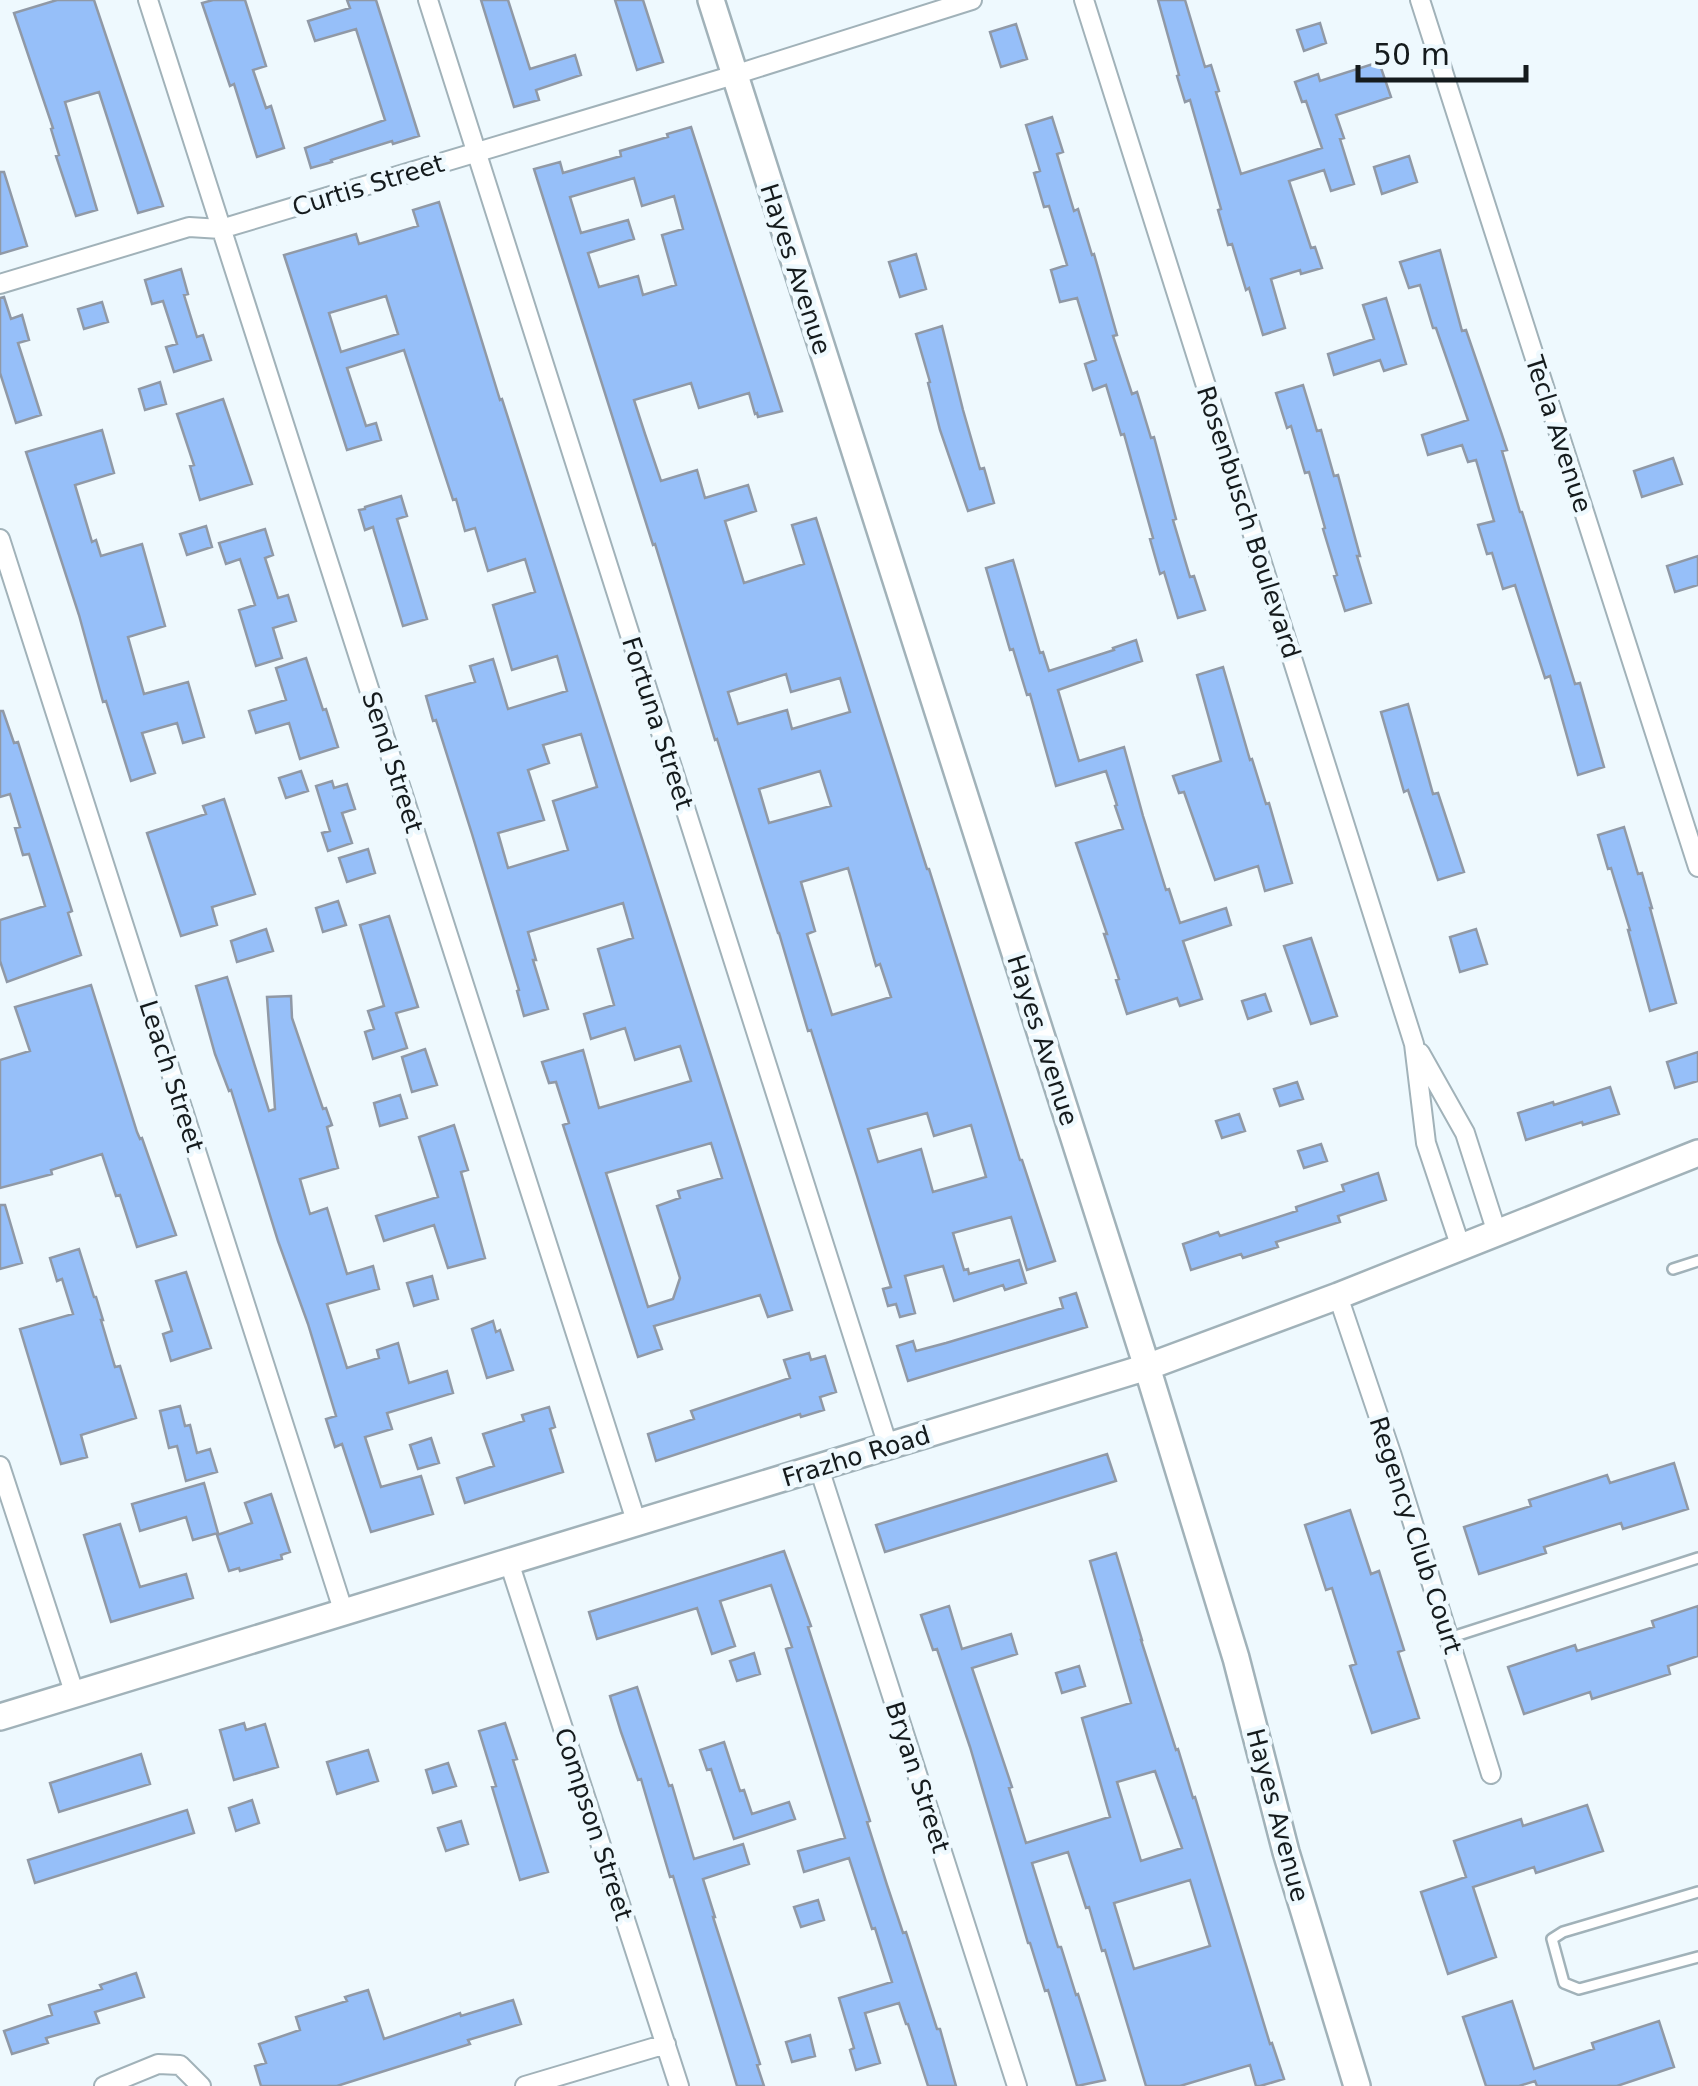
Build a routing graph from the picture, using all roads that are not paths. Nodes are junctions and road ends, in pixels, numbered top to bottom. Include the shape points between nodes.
1 (148, 0) edge
2 (428, 0) edge
3 (710, 0) edge
4 (972, 0) edge
5 (1084, 0) edge
6 (1420, 0) edge
7 (734, 76) junction
8 (476, 152) junction
9 (221, 229) junction
10 (0, 284) edge
11 (0, 540) edge
12 (1698, 867) edge
13 (1414, 1044) junction
14 (1698, 1153) edge
15 (1497, 1234) junction
16 (1460, 1248) junction
17 (1698, 1261) edge
18 (1673, 1270) dead end
19 (1338, 1296) junction
20 (1147, 1367) junction
21 (888, 1446) junction
22 (0, 1466) edge
23 (819, 1468) junction
24 (637, 1524) junction
25 (1698, 1558) edge
26 (509, 1562) junction
27 (344, 1613) junction
28 (1449, 1638) junction
29 (75, 1695) junction
30 (0, 1717) edge
31 (1491, 1774) dead end
32 (1698, 1892) edge
33 (1698, 1957) edge
34 (666, 2044) junction
35 (104, 2086) edge
36 (201, 2086) edge
37 (525, 2086) edge
38 (679, 2086) edge
39 (1017, 2086) edge
40 (1357, 2086) edge

1 - 9 street, Send Street
2 - 8 street, Fortuna Street
3 - 7 street, Hayes Avenue
4 - 7 street, Curtis Street
5 - 13 street, Rosenbusch Boulevard
6 - 12 street, Tecla Avenue
7 - 8 street, Curtis Street
7 - 20 street, Hayes Avenue
8 - 9 street, Curtis Street
8 - 21 street, Fortuna Street
9 - 10 street, Curtis Street via 189,226
9 - 24 street, Send Street
11 - 27 street, Leach Street
13 - 15 street, Rosenbusch Boulevard via 1465,1133
13 - 16 street, Rosenbusch Boulevard via 1426,1143
14 - 15 street, Frazho Road
15 - 16 street, Frazho Road
16 - 19 street, Frazho Road
17 - 18 lane
19 - 20 street, Frazho Road
19 - 28 street, Regency Club Court
20 - 21 street, Frazho Road
20 - 40 street, Hayes Avenue
21 - 23 street, Frazho Road
22 - 29 street
23 - 24 street, Frazho Road
23 - 39 street, Bryan Street
24 - 26 street, Frazho Road
25 - 28 lane
26 - 27 street, Frazho Road
26 - 34 street, Compson Street
27 - 29 street, Frazho Road
28 - 31 street, Regency Club Court
29 - 30 street, Frazho Road
32 - 33 lane via 1552,1939 1564,1983 1579,1990
34 - 37 street
34 - 38 street, Compson Street
35 - 36 street via 158,2064 180,2066

